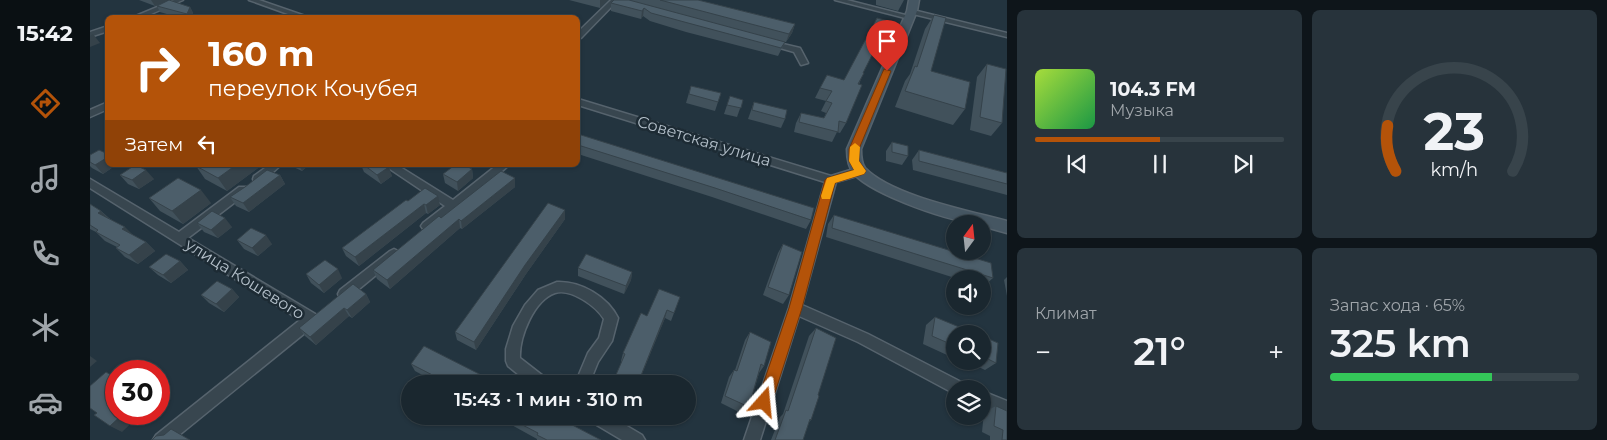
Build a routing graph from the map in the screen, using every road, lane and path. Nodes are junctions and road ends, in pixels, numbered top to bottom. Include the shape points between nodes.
1 (180, 0) edge
2 (252, 0) edge
3 (614, 0) edge
4 (838, 0) edge
5 (624, 3) edge
6 (912, 9) edge
7 (142, 15) edge
8 (299, 15) edge
9 (105, 29) edge
10 (580, 34) edge
11 (90, 35) edge
12 (1007, 35) edge
13 (759, 40) edge
14 (804, 63) dead end
15 (580, 103) edge
16 (105, 106) edge
17 (90, 114) edge
18 (273, 167) edge
19 (392, 167) edge
20 (502, 167) edge
21 (860, 171) junction
22 (831, 180) junction
23 (90, 183) edge
24 (454, 206) junction
25 (1007, 227) edge
26 (416, 236) edge
27 (179, 238) junction
28 (401, 248) edge
29 (795, 308) junction
30 (311, 320) junction
31 (530, 375) edge
32 (586, 375) edge
33 (946, 382) edge
34 (991, 402) edge
35 (1007, 409) edge
36 (611, 425) edge
37 (161, 440) edge
38 (637, 440) edge
39 (752, 440) edge

1 - 7 street
2 - 8 street
3 - 5 street
3 - 10 street
4 - 6 street
6 - 12 street
6 - 21 main road via 854,149 854,161
9 - 11 street
13 - 14 street via 798,50
15 - 22 street, Советская улица
16 - 17 street
18 - 27 street, улица Кошевого
19 - 24 street
20 - 24 street
21 - 22 street
21 - 25 main road via 894,192
22 - 29 street
23 - 27 street, улица Кошевого
24 - 26 street
27 - 30 street, улица Кошевого
28 - 30 street
29 - 33 street via 863,338
29 - 39 street
30 - 37 street
31 - 32 street via 512,361 514,341 535,300 547,289 557,286 586,295 606,308 612,318 606,341
34 - 35 street
36 - 38 street

